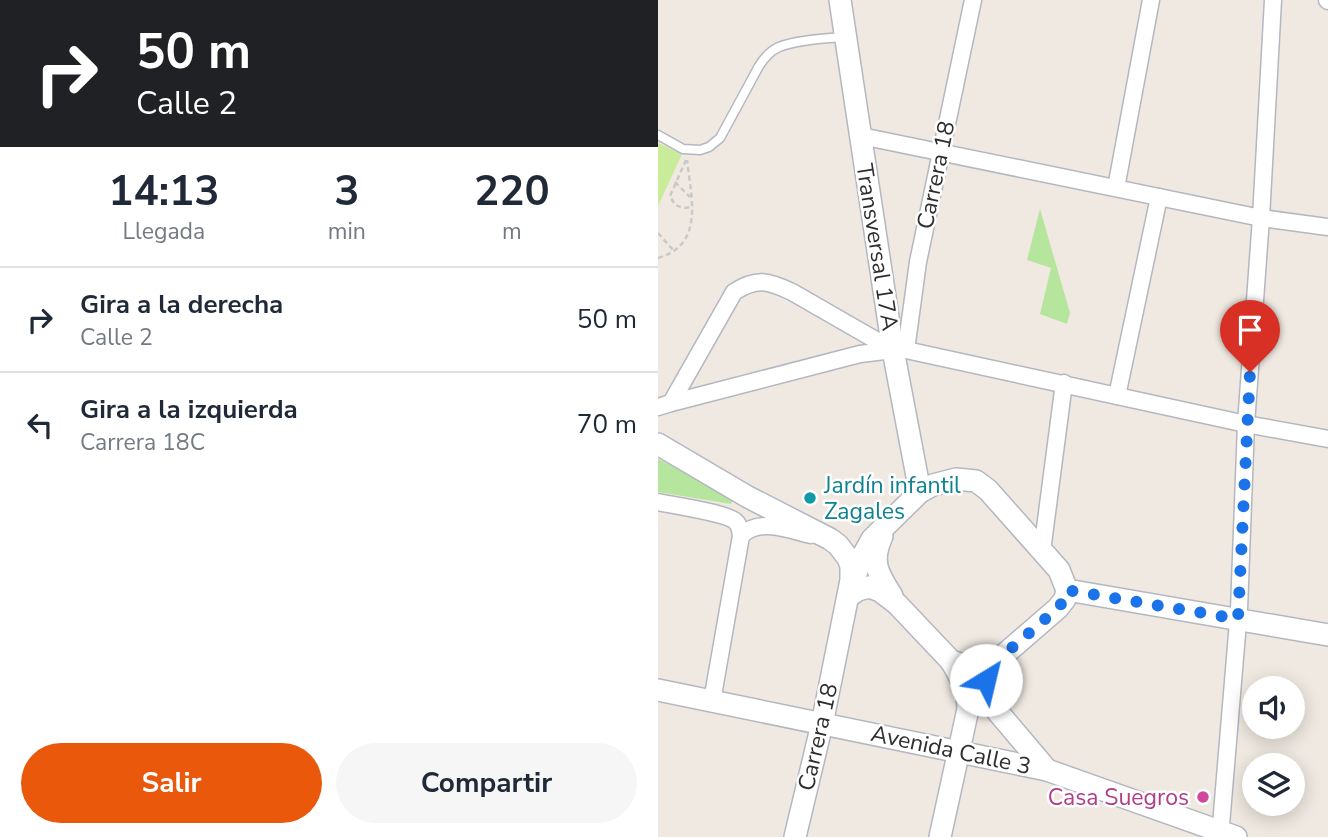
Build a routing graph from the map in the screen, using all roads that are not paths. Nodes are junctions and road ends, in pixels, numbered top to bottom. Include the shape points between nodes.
1 (840, 0) edge
2 (972, 0) edge
3 (1151, 0) edge
4 (1273, 0) edge
5 (845, 37) junction
6 (658, 135) edge
7 (861, 136) junction
8 (940, 152) junction
9 (1116, 188) junction
10 (1159, 197) junction
11 (1261, 218) junction
12 (1328, 227) edge
13 (899, 350) junction
14 (1064, 383) junction
15 (1118, 396) junction
16 (664, 405) edge
17 (1247, 424) junction
18 (1328, 439) edge
19 (658, 444) edge
20 (920, 492) junction
21 (658, 502) edge
22 (889, 522) junction
23 (741, 536) junction
24 (830, 539) junction
25 (1042, 551) junction
26 (1067, 590) junction
27 (848, 597) junction
28 (897, 604) junction
29 (1238, 619) junction
30 (1328, 635) edge
31 (950, 661) junction
32 (992, 665) junction
33 (658, 690) edge
34 (712, 701) junction
35 (821, 724) junction
36 (958, 752) junction
37 (1047, 770) junction
38 (1225, 835) edge
39 (795, 837) edge
40 (940, 837) edge

1 - 5 street, Transversal 17A
2 - 8 street, Carrera 18
3 - 9 street
4 - 11 street
5 - 6 lane via 772,51 720,138 709,147 683,149
5 - 7 street, Transversal 17A
7 - 8 street
7 - 13 street, Transversal 17A
8 - 9 street
8 - 13 street, Carrera 18
9 - 10 street
10 - 11 street
10 - 15 street
11 - 12 street
11 - 17 street
13 - 14 street
13 - 16 street via 860,354
13 - 16 street via 776,284 752,283 734,292
13 - 20 street, Transversal 17A
14 - 15 street
14 - 25 street
15 - 17 street
17 - 18 street
17 - 29 street
19 - 24 street
20 - 22 street, Carrera 18
20 - 25 street, Carrera 18 via 943,481 976,481
21 - 23 street via 732,518
22 - 24 street, Carrera 18 via 858,537
22 - 27 street, Carrera 18 via 862,557
22 - 28 street, Carrera 18 via 875,563
23 - 24 street via 761,525
23 - 34 street
24 - 27 street, Carrera 18 via 851,566
25 - 26 street via 1059,570
26 - 29 street
26 - 32 street via 1058,608
27 - 28 street via 874,587
27 - 35 street, Carrera 18
28 - 31 street
29 - 30 street
29 - 38 street
31 - 32 street via 976,669
31 - 36 street via 968,697
32 - 37 street via 986,680 992,705
33 - 34 street, Avenida Calle 3
34 - 35 street, Avenida Calle 3
35 - 36 street, Avenida Calle 3
35 - 39 street, Carrera 18
36 - 37 street, Avenida Calle 3
36 - 40 street
37 - 38 street, Avenida Calle 3

